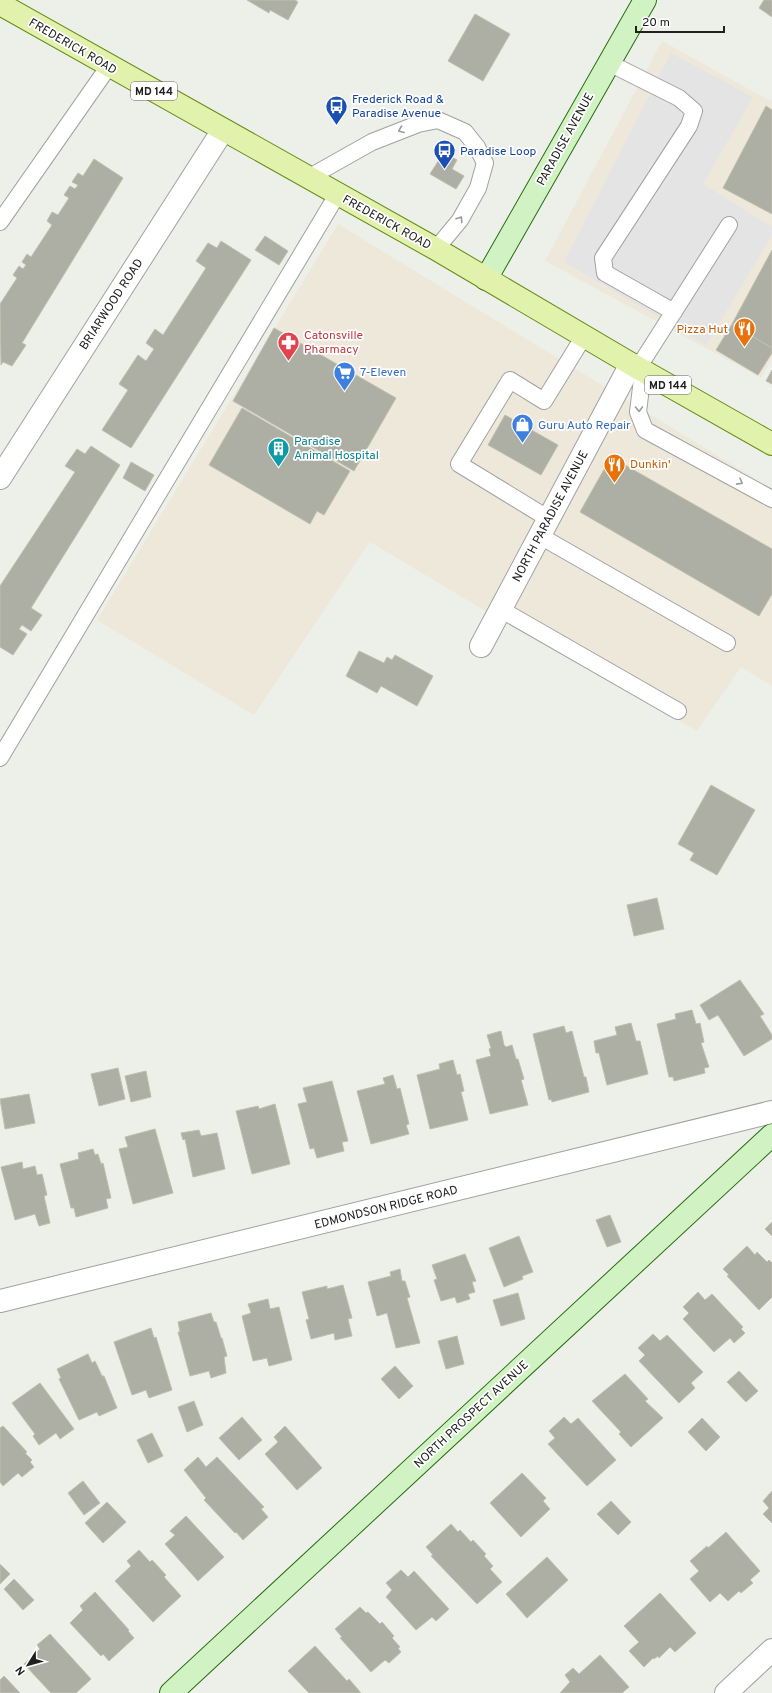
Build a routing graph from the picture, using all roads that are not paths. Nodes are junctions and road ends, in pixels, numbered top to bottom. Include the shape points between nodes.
1 (645, 0) edge
2 (0, 4) edge
3 (609, 63) junction
4 (109, 66) junction
5 (223, 130) junction
6 (308, 178) junction
7 (337, 195) junction
8 (0, 222) edge
9 (729, 225) dead end
10 (436, 249) junction
11 (486, 279) junction
12 (674, 312) junction
13 (584, 336) junction
14 (637, 368) junction
15 (772, 444) edge
16 (0, 478) edge
17 (772, 499) edge
18 (544, 527) junction
19 (500, 609) junction
20 (727, 643) dead end
21 (481, 646) dead end
22 (678, 711) dead end
23 (0, 758) edge
24 (772, 1112) edge
25 (772, 1135) edge
26 (23, 1296) junction
27 (0, 1301) edge
28 (0, 1317) edge
29 (772, 1650) edge
30 (170, 1693) edge
31 (726, 1693) edge

1 - 3 street, PARADISE AVENUE
2 - 4 main road, FREDERICK ROAD / MD 144
3 - 11 street, PARADISE AVENUE
3 - 12 lane via 679,98 694,111 689,126 603,258 605,273
4 - 5 main road, FREDERICK ROAD / MD 144
4 - 8 lane
5 - 6 main road, FREDERICK ROAD / MD 144
5 - 16 street, BRIARWOOD ROAD
6 - 7 main road, FREDERICK ROAD / MD 144
10 -> 6 lane via 460,220 478,188 485,163 465,132 438,120 418,124 372,142
7 - 10 main road, FREDERICK ROAD / MD 144
7 - 23 lane
9 - 12 lane
10 - 11 main road, FREDERICK ROAD / MD 144
11 - 13 main road, FREDERICK ROAD / MD 144
12 - 14 lane
13 - 14 main road, FREDERICK ROAD / MD 144
13 - 18 lane via 544,401 510,380 459,464
14 - 15 main road, FREDERICK ROAD / MD 144
14 -> 17 lane via 638,412 645,430
14 - 18 street, NORTH PARADISE AVENUE
18 - 19 street, NORTH PARADISE AVENUE
18 - 20 lane
19 - 21 street, NORTH PARADISE AVENUE
19 - 22 lane
24 - 26 street, EDMONDSON RIDGE ROAD
25 - 30 street, NORTH PROSPECT AVENUE
26 - 27 street, EDMONDSON RIDGE ROAD
26 - 28 street
29 - 31 street

